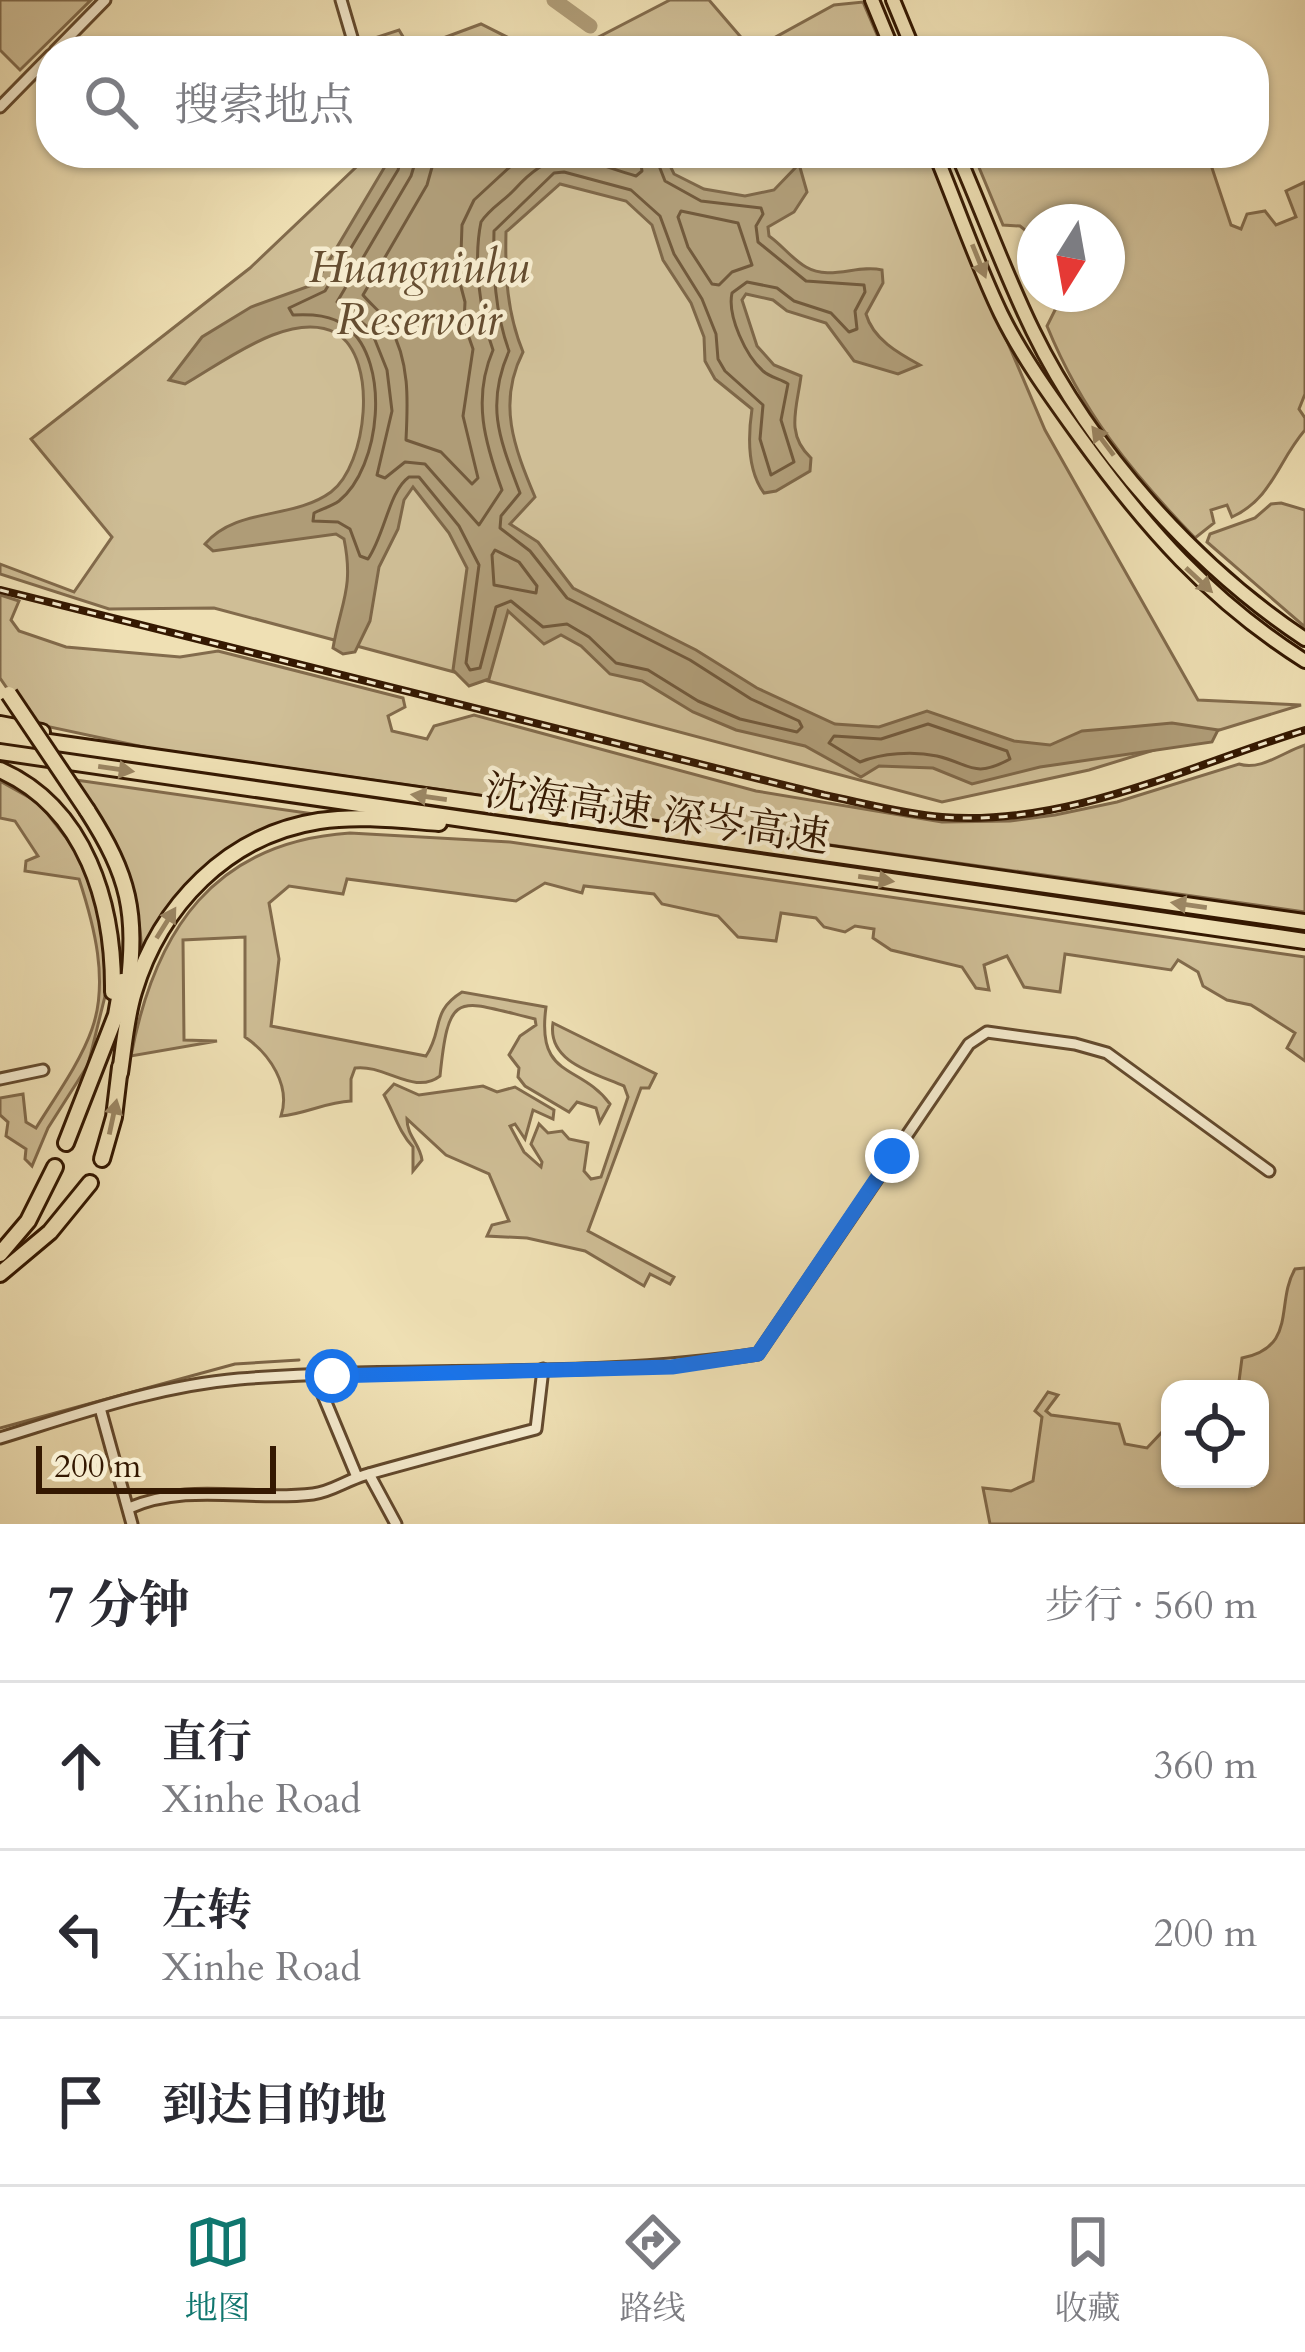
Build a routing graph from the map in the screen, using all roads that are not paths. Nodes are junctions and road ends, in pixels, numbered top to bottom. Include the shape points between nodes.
1 (105, 0) edge
2 (341, 0) edge
3 (872, 0) edge
4 (892, 0) edge
5 (70, 36) edge
6 (352, 36) edge
7 (887, 36) edge
8 (908, 36) edge
9 (36, 70) edge
10 (0, 107) edge
11 (941, 168) edge
12 (964, 168) edge
13 (1305, 639) edge
14 (1305, 661) edge
15 (3, 690) edge
16 (0, 724) edge
17 (0, 735) edge
18 (0, 752) edge
19 (200, 764) junction
20 (0, 770) edge
21 (82, 809) junction
22 (620, 841) junction
23 (1305, 922) edge
24 (1305, 941) edge
25 (43, 1070) dead end
26 (96, 1070) junction
27 (120, 1073) junction
28 (0, 1079) edge
29 (67, 1143) dead end
30 (102, 1159) dead end
31 (55, 1167) dead end
32 (1269, 1172) dead end
33 (90, 1184) dead end
34 (0, 1251) edge
35 (0, 1271) edge
36 (543, 1369) junction
37 (315, 1376) junction
38 (100, 1408) junction
39 (0, 1438) edge
40 (369, 1474) junction
41 (357, 1477) junction
42 (129, 1508) junction
43 (132, 1524) edge
44 (396, 1524) edge

1 - 5 street
2 - 6 street
3 - 7 main road
4 - 8 main road
9 - 10 street
11 -> 14 main road via 1002,316 1115,485 1182,565
13 -> 12 main road via 1194,550 1064,388
15 - 21 highway, bridge
16 - 19 highway
17 - 19 highway
18 -> 22 highway, 沈海高速 深岑高速
23 -> 19 highway, 沈海高速 深岑高速
20 - 26 highway via 59,813 104,899 113,995
21 - 26 highway via 108,855 127,949
21 - 27 highway via 114,852 132,911
22 -> 24 highway, 沈海高速 深岑高速
27 -> 22 highway via 134,991 159,932 213,868 256,842 343,819
25 - 28 street
26 - 29 highway
30 -> 27 highway
31 - 34 highway via 28,1221
32 - 36 street via 1107,1053 987,1032 968,1044 758,1354 672,1367
33 - 35 highway via 50,1232
36 - 37 street
36 - 40 street via 536,1429
37 - 38 street via 235,1380
37 - 41 street
38 - 39 street
38 - 42 street
40 - 41 street
40 - 44 street
41 - 42 street via 320,1493 186,1492
42 - 43 street

